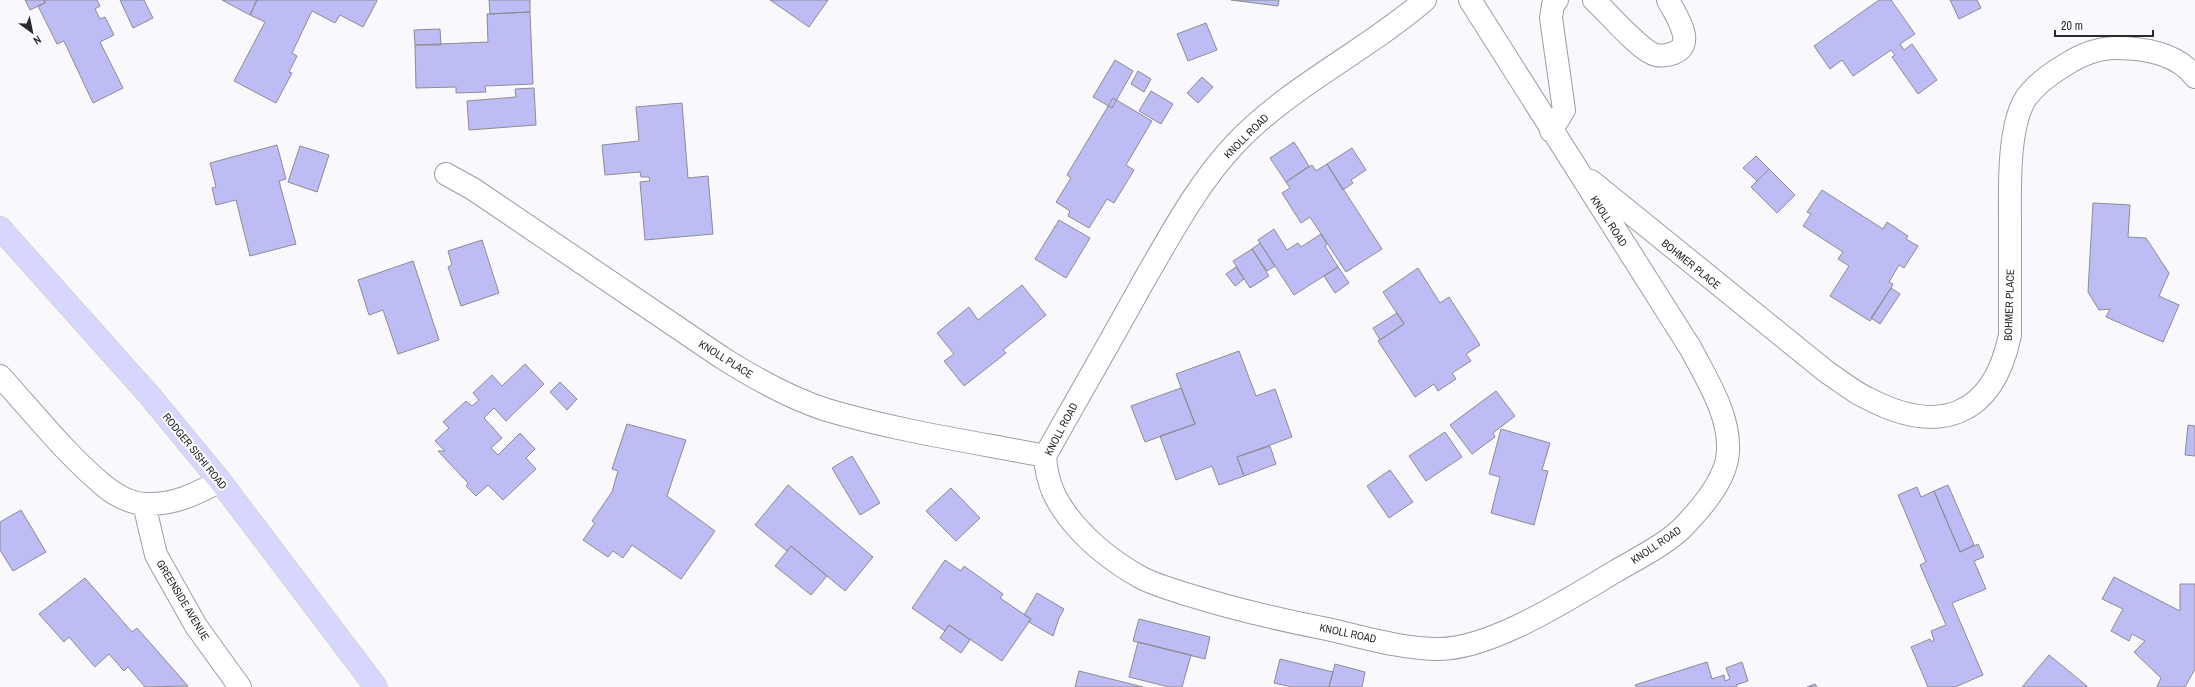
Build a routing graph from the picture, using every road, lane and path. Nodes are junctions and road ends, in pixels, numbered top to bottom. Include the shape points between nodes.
1 (1425, 0) edge
2 (1470, 0) edge
3 (1557, 0) edge
4 (1594, 0) edge
5 (1668, 0) edge
6 (2195, 77) edge
7 (1551, 130) junction
8 (1575, 168) junction
9 (446, 174) dead end
10 (0, 228) edge
11 (0, 376) edge
12 (1045, 456) junction
13 (220, 481) junction
14 (144, 504) junction
15 (240, 687) edge
16 (376, 687) edge

1 - 12 street, KNOLL ROAD via 1373,41 1272,110 1236,143 1178,221
2 - 7 street, KNOLL ROAD
3 - 7 street via 1553,5 1551,18 1564,110
4 - 5 street via 1654,55 1668,56 1678,52 1684,45 1685,35
6 - 8 street, BOHMER PLACE via 2191,71 2171,58 2137,48 2105,48 2073,60 2046,76 2026,99 2017,121 2010,170 2010,335 2005,358 1993,384 1982,398 1958,412 1930,418 1900,413 1866,398 1828,373
7 - 8 street, KNOLL ROAD
8 - 12 street, KNOLL ROAD via 1691,350 1712,390 1724,422 1728,451 1723,473 1708,498 1685,526 1646,554 1580,593 1506,632 1473,644 1441,649 1412,646 1215,603 1143,578 1115,562 1090,542 1064,512 1052,491 1046,476
9 - 12 street, KNOLL PLACE via 473,189 721,357 789,395 871,422
10 - 13 main road, RODGER SISHI ROAD via 150,396
11 - 14 street via 103,485 124,498
13 - 14 street via 189,497 168,503
13 - 16 main road, RODGER SISHI ROAD
14 - 15 street, GREENSIDE AVENUE via 156,555 196,626

